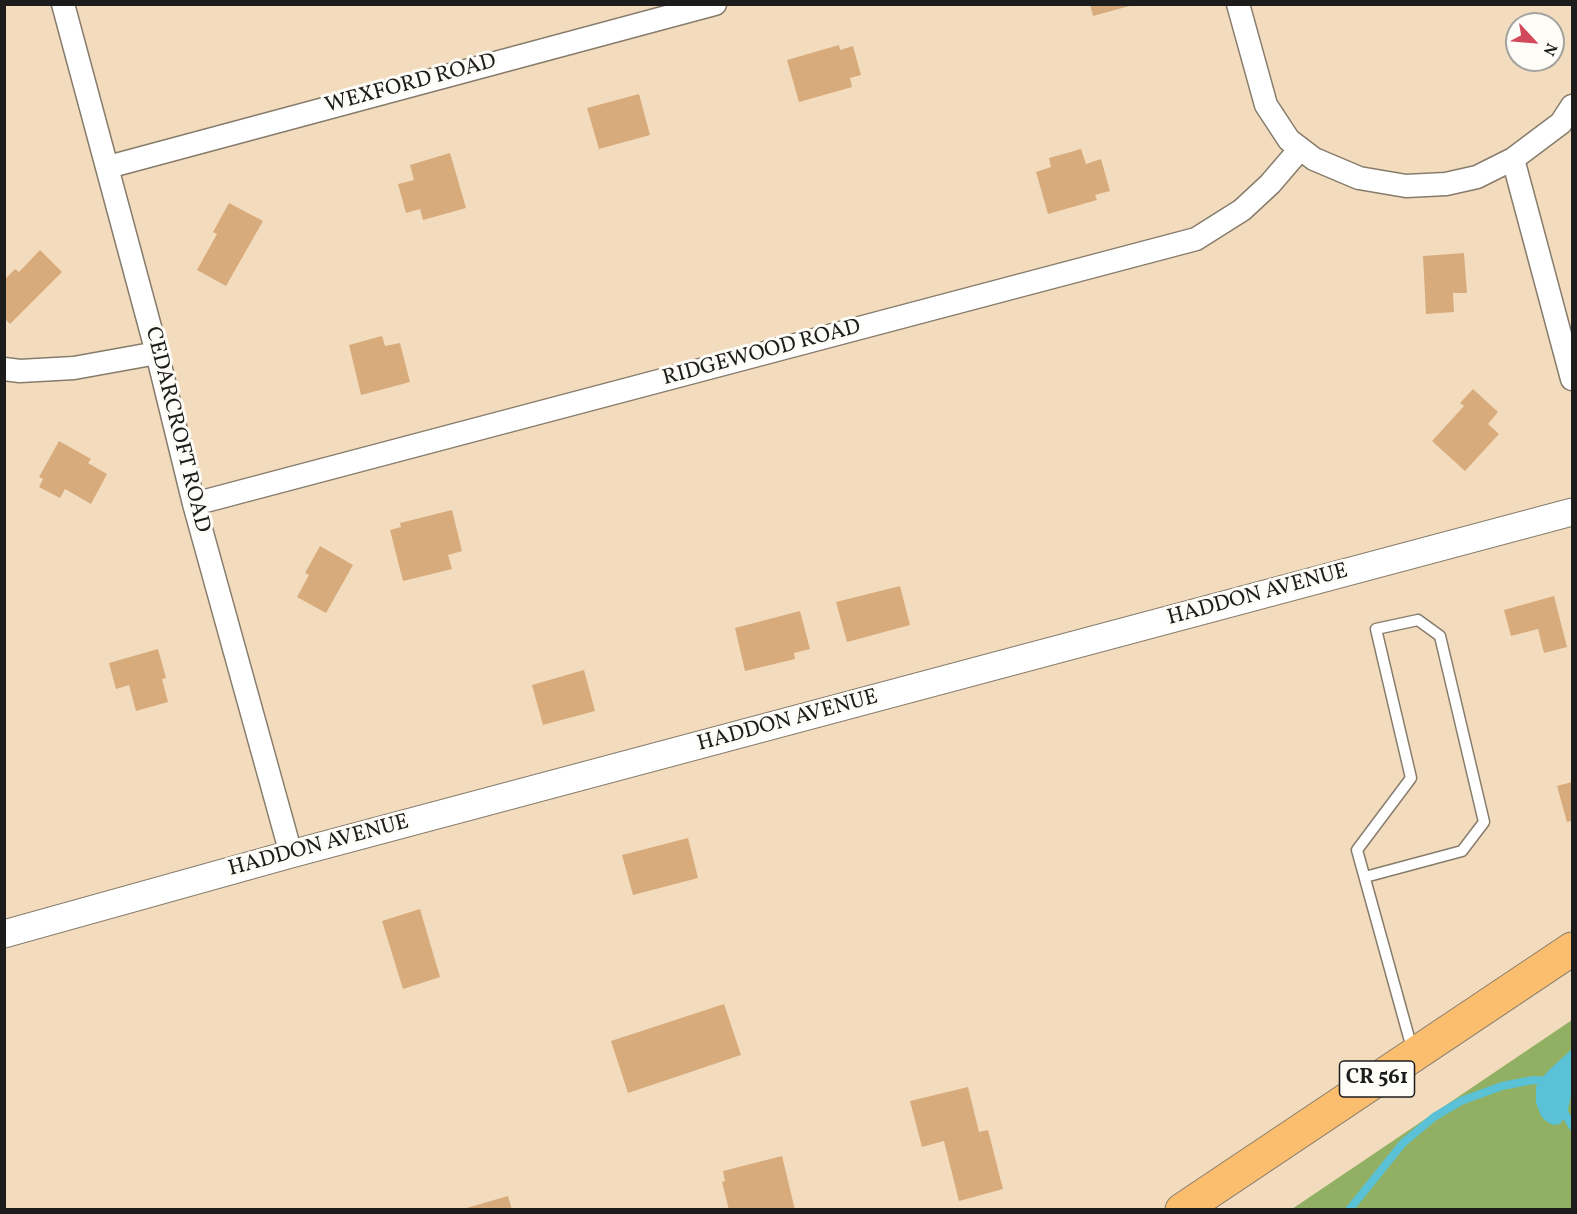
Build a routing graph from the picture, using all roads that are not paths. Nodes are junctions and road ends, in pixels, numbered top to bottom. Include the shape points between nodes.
1 (63, 4) edge
2 (715, 4) edge
3 (1238, 4) edge
4 (1572, 106) edge
5 (1300, 149) junction
6 (1513, 159) junction
7 (108, 167) junction
8 (157, 353) junction
9 (4, 369) edge
10 (1572, 379) edge
11 (194, 504) junction
12 (1572, 512) edge
13 (291, 854) junction
14 (1365, 877) junction
15 (4, 933) edge
16 (1572, 949) edge
17 (1414, 1055) junction
18 (1182, 1209) edge

1 - 7 street, CEDARCROFT ROAD
2 - 7 street, WEXFORD ROAD
3 - 5 street via 1266,105 1289,140
4 - 6 street via 1561,123
5 - 6 street via 1359,178 1406,186 1446,184 1477,177
5 - 11 street, RIDGEWOOD ROAD via 1242,210 1196,239
6 - 10 street
7 - 8 street, CEDARCROFT ROAD
8 - 9 street via 74,368
8 - 11 street, CEDARCROFT ROAD
11 - 13 street, CEDARCROFT ROAD
12 - 13 street, HADDON AVENUE
13 - 15 street, HADDON AVENUE
14 - 14 lane via 1357,850 1411,778 1376,629 1418,620 1440,636 1484,822 1462,851
14 - 17 lane
16 - 17 main road, CR 561
17 - 18 main road, CR 561

